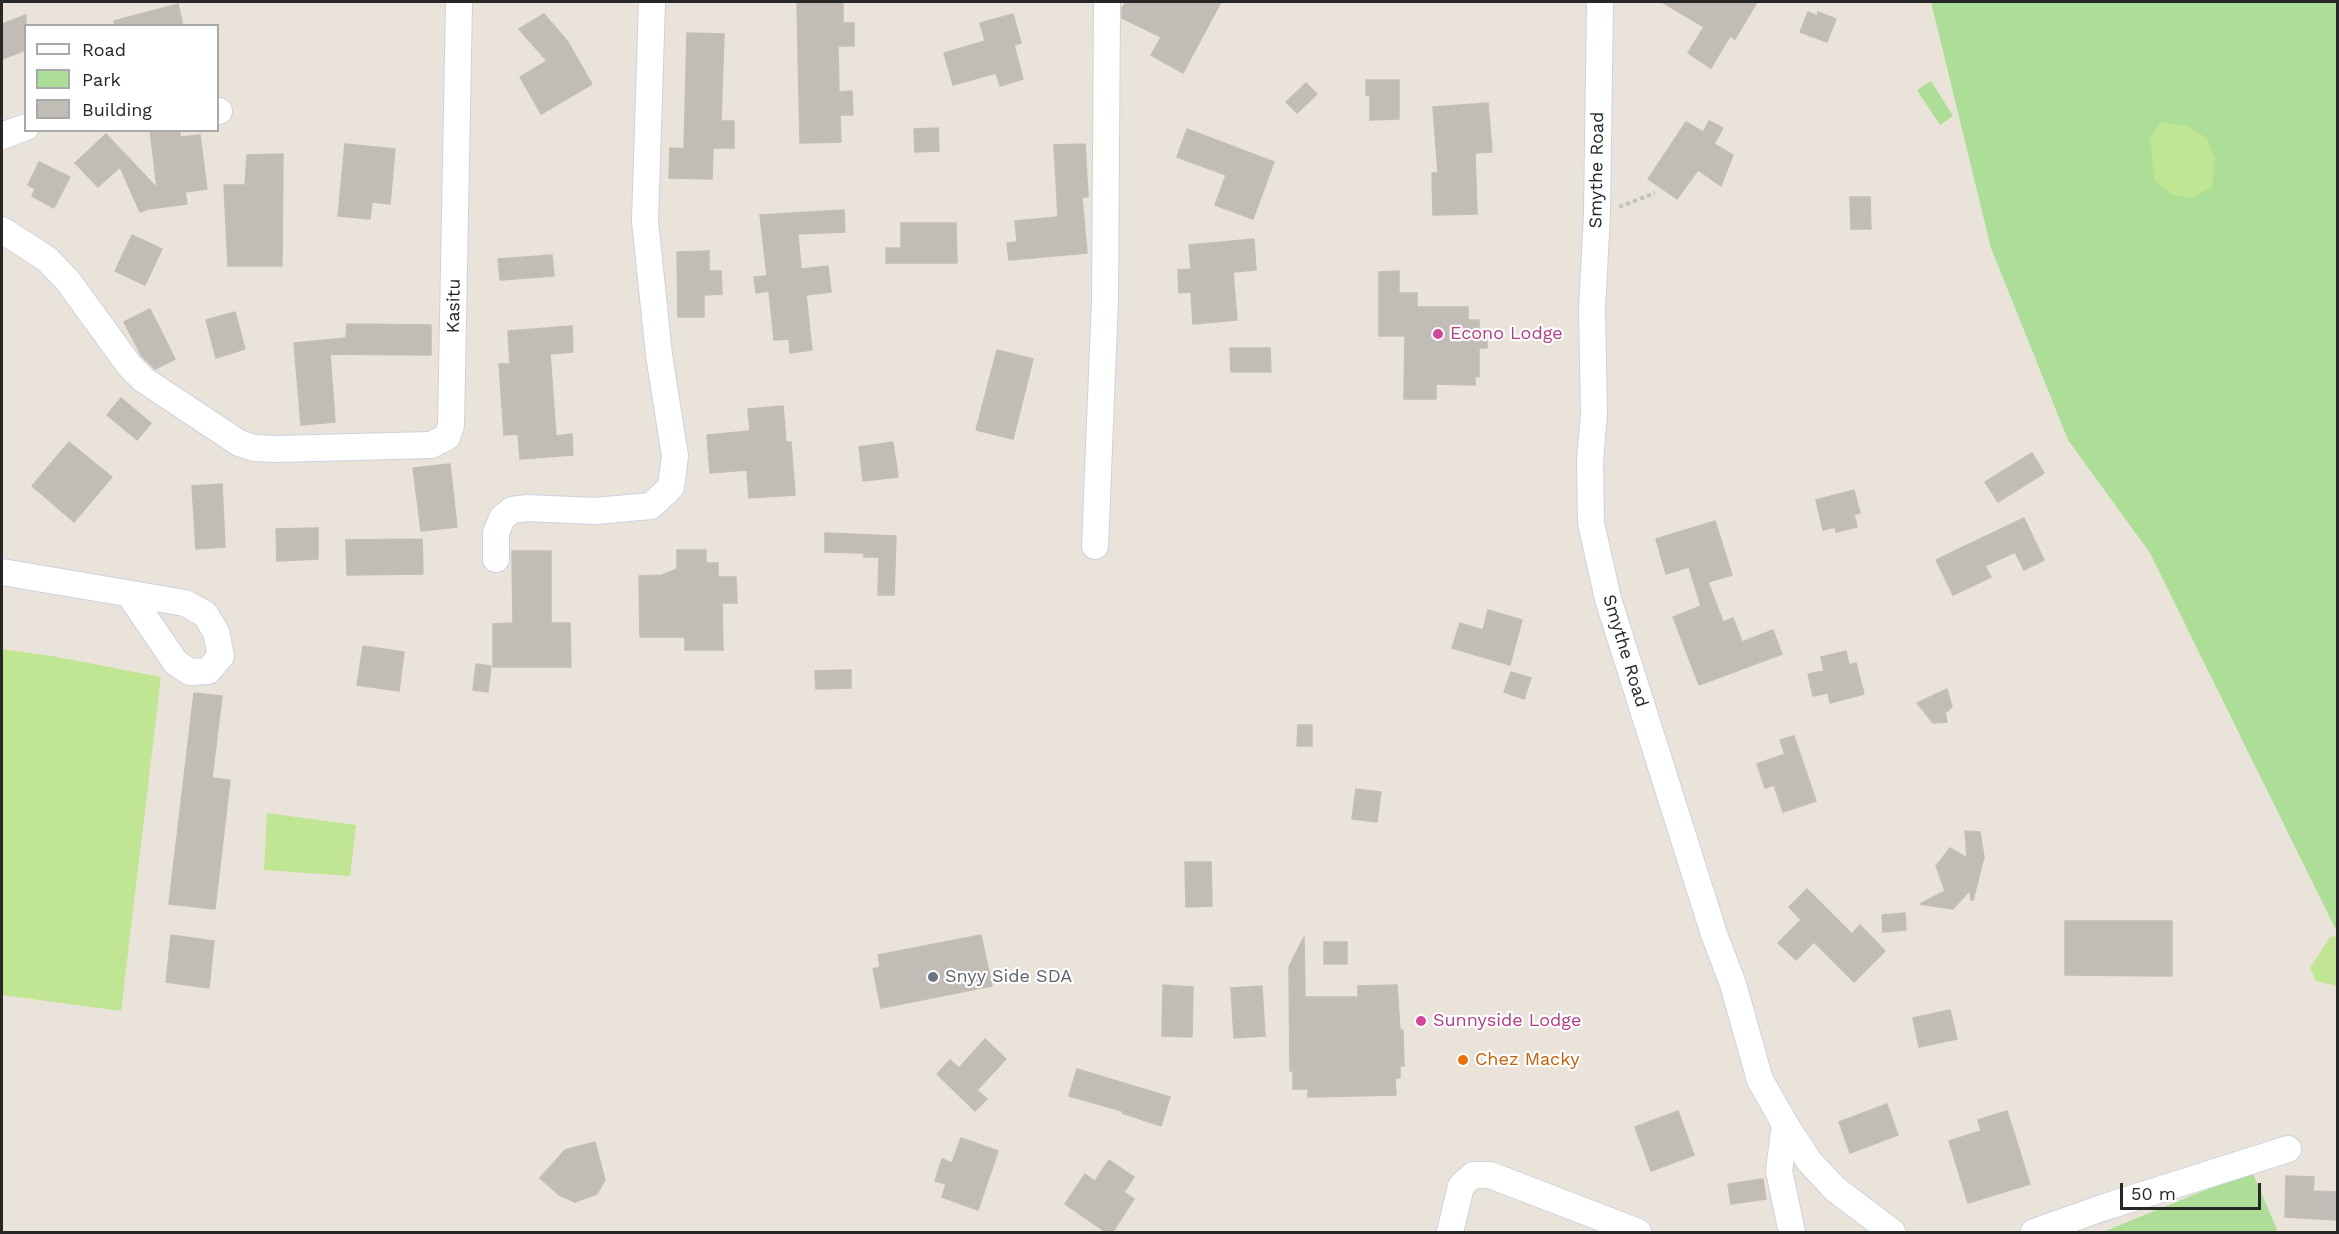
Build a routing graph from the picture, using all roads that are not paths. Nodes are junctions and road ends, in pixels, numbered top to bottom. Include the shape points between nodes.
1 (459, 2) edge
2 (652, 2) edge
3 (1107, 2) edge
4 (1600, 2) edge
5 (24, 128) edge
6 (2, 136) edge
7 (2, 230) edge
8 (1095, 546) dead end
9 (496, 559) dead end
10 (2, 572) edge
11 (129, 594) dead end
12 (1785, 1124) junction
13 (2288, 1149) dead end
14 (1450, 1233) edge
15 (1638, 1233) edge
16 (1792, 1233) edge
17 (1892, 1233) edge
18 (2034, 1233) edge

1 - 7 street, Kasitu via 451,426 447,436 431,445 277,449 254,448 239,442 144,380 68,281 47,259
2 - 9 street via 645,221 659,355 675,456 671,487 651,506 594,512 512,510 502,518 496,533
3 - 8 street via 1105,300
4 - 12 street, Smythe Road via 1591,523 1608,599 1733,984 1760,1080
5 - 6 street
10 - 11 street
12 - 16 street via 1779,1172
12 - 17 street, Smythe Road via 1809,1161 1835,1189
13 - 18 street
14 - 15 street via 1461,1186 1473,1175 1490,1175

